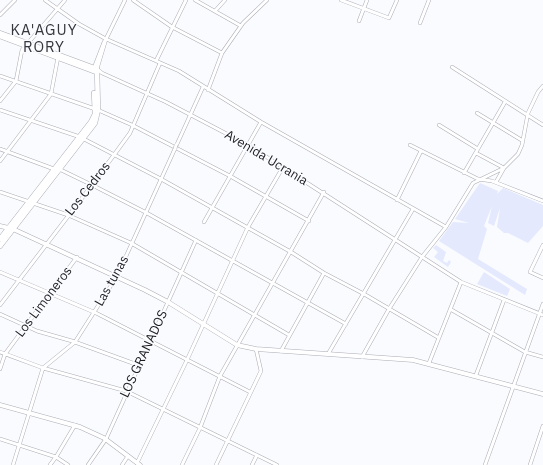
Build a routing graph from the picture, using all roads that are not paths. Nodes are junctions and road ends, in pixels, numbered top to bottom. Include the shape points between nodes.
1 (15, 0) edge
2 (45, 0) edge
3 (65, 0) edge
4 (124, 0) edge
5 (133, 0) edge
6 (186, 0) edge
7 (195, 0) edge
8 (225, 0) edge
9 (267, 0) edge
10 (341, 0) edge
11 (367, 0) edge
12 (397, 0) edge
13 (429, 0) edge
14 (58, 8) junction
15 (364, 9) junction
16 (215, 11) junction
17 (0, 15) edge
18 (359, 21) dead end
19 (420, 23) dead end
20 (241, 26) junction
21 (173, 28) junction
22 (0, 33) edge
23 (0, 36) edge
24 (106, 39) junction
25 (27, 44) junction
26 (222, 53) junction
27 (59, 56) junction
28 (156, 61) junction
29 (160, 63) junction
30 (452, 67) dead end
31 (95, 70) junction
32 (0, 76) edge
33 (16, 81) junction
34 (543, 86) edge
35 (202, 87) junction
36 (208, 90) junction
37 (146, 92) junction
38 (51, 94) junction
39 (0, 101) edge
40 (505, 102) junction
41 (0, 110) edge
42 (97, 110) junction
43 (477, 113) dead end
44 (190, 114) junction
45 (527, 116) junction
46 (31, 120) junction
47 (261, 122) junction
48 (493, 123) junction
49 (132, 125) junction
50 (439, 125) dead end
51 (543, 125) edge
52 (81, 138) junction
53 (522, 141) junction
54 (248, 144) junction
55 (410, 145) dead end
56 (176, 148) junction
57 (0, 149) edge
58 (478, 149) junction
59 (421, 151) junction
60 (7, 152) junction
61 (476, 153) junction
62 (115, 155) junction
63 (0, 161) edge
64 (283, 167) junction
65 (504, 168) junction
66 (56, 169) junction
67 (464, 173) junction
68 (230, 176) junction
69 (161, 179) junction
70 (478, 179) junction
71 (496, 182) junction
72 (92, 185) junction
73 (0, 192) edge
74 (324, 192) junction
75 (266, 196) junction
76 (398, 200) junction
77 (32, 201) junction
78 (543, 201) edge
79 (212, 207) junction
80 (413, 209) junction
81 (145, 212) junction
82 (68, 215) junction
83 (308, 221) junction
84 (204, 222) dead end
85 (0, 226) edge
86 (248, 227) junction
87 (446, 227) junction
88 (11, 229) junction
89 (0, 239) edge
90 (196, 240) junction
91 (396, 240) junction
92 (46, 244) junction
93 (132, 244) junction
94 (543, 245) edge
95 (0, 246) edge
96 (291, 252) junction
97 (77, 257) junction
98 (422, 257) junction
99 (233, 261) junction
100 (0, 272) edge
101 (181, 273) junction
102 (324, 273) junction
103 (117, 276) junction
104 (543, 278) edge
105 (19, 281) junction
106 (461, 282) junction
107 (273, 284) junction
108 (52, 293) junction
109 (217, 293) junction
110 (364, 294) junction
111 (504, 300) junction
112 (168, 302) junction
113 (307, 303) junction
114 (543, 304) edge
115 (0, 305) edge
116 (389, 309) junction
117 (450, 309) junction
118 (94, 312) junction
119 (0, 314) edge
120 (541, 314) edge
121 (256, 315) junction
122 (346, 324) junction
123 (203, 325) junction
124 (26, 326) junction
125 (492, 333) junction
126 (289, 335) junction
127 (439, 338) junction
128 (151, 341) junction
129 (75, 342) junction
130 (237, 346) junction
131 (256, 349) junction
132 (281, 351) junction
133 (0, 352) edge
134 (525, 352) junction
135 (5, 354) junction
136 (328, 354) junction
137 (362, 357) junction
138 (543, 357) edge
139 (187, 360) junction
140 (429, 363) junction
141 (138, 365) junction
142 (43, 368) junction
143 (0, 369) edge
144 (476, 375) junction
145 (220, 376) junction
146 (514, 386) junction
147 (126, 391) junction
148 (250, 392) junction
149 (543, 394) edge
150 (0, 405) edge
151 (163, 409) junction
152 (28, 412) junction
153 (75, 425) junction
154 (543, 426) edge
155 (200, 428) junction
156 (0, 439) edge
157 (106, 439) junction
158 (228, 441) junction
159 (18, 445) junction
160 (128, 456) junction
161 (257, 456) junction
162 (56, 457) junction
163 (138, 464) edge
164 (13, 465) edge
165 (50, 465) edge
166 (68, 465) edge
167 (88, 465) edge
168 (122, 465) edge
169 (182, 465) edge
170 (216, 465) edge
171 (252, 465) edge
172 (277, 465) edge
173 (485, 465) edge
174 (530, 465) edge

1 - 17 street
2 - 14 street
3 - 14 street
4 - 24 street
5 - 21 street
6 - 21 street
7 - 16 street
8 - 16 street
9 - 20 street
10 - 15 street
11 - 15 street
12 - 15 street via 389,18
13 - 19 street
14 - 24 street via 79,24
14 - 25 street
15 - 18 street
16 - 20 street
20 - 26 street
21 - 26 street
21 - 28 street
22 - 25 main road, Avenida Ucrania
23 - 25 main road, Avenida Ucrania
24 - 28 street
24 - 31 street
25 - 27 main road, Avenida Ucrania
25 - 33 street via 22,50
26 - 36 street
27 - 31 main road, Avenida Ucrania
27 - 38 street
28 - 29 street
29 - 35 street via 179,71
29 - 37 street, Los Cedros
30 - 40 street
31 - 37 street, Avenida Ucrania
31 - 42 main road
32 - 33 street
33 - 38 street
33 - 39 street
34 - 45 street
35 - 36 street
35 - 44 street, Las tunas
36 - 47 street
37 - 44 street, Avenida Ucrania
37 - 49 street, Los Cedros
38 - 42 street
38 - 46 street
40 - 45 street
40 - 48 street
41 - 46 street
42 - 49 street
42 - 52 main road
43 - 48 street
44 - 54 street, Avenida Ucrania
44 - 56 street, Las tunas
45 - 51 street
45 - 53 street
46 - 52 street
46 - 60 street
47 - 54 street
47 - 76 street
48 - 53 street
48 - 58 street
49 - 56 street
49 - 62 street, Los Cedros via 130,133
50 - 58 street
52 - 62 street
52 - 66 main road
53 - 65 street via 518,154
54 - 64 street, Avenida Ucrania
54 - 68 street
55 - 59 street
56 - 68 street
56 - 69 street, Las tunas
57 - 60 street
58 - 61 street
59 - 67 street
59 - 76 street
60 - 63 street
60 - 66 street
61 - 65 street
61 - 67 street
62 - 69 street
62 - 72 street, Los Cedros
64 - 74 street, Avenida Ucrania
64 - 75 street
65 - 70 street
65 - 71 street
66 - 72 street
66 - 77 main road
67 - 70 street
68 - 75 street
68 - 79 street
69 - 79 street
69 - 81 street, Las tunas
70 - 71 street
70 - 87 street
71 - 78 street
72 - 81 street
72 - 82 street, Los Cedros
73 - 77 street
74 - 83 street
74 - 91 street, Avenida Ucrania
75 - 83 street
75 - 86 street
76 - 80 street
77 - 82 street
77 - 88 main road
79 - 84 street
79 - 86 street
80 - 87 street
80 - 91 street
81 - 90 street
81 - 93 street, Las tunas
82 - 92 street, Los Cedros
82 - 93 street
83 - 96 street
85 - 88 street
86 - 96 street
86 - 99 street
87 - 98 street
88 - 89 main road
88 - 92 street
88 - 95 main road
90 - 99 street
90 - 101 street, LOS GRANADOS
91 - 98 street, Avenida Ucrania
91 - 110 street
92 - 97 street
92 - 105 street, Los Cedros
93 - 101 street
93 - 103 street, Las tunas
94 - 104 street via 530,272
96 - 102 street
96 - 107 street
97 - 103 street
97 - 108 street, Los Limoneros
98 - 106 street, Avenida Ucrania
98 - 116 street
99 - 107 street
99 - 109 street
100 - 105 street
101 - 109 street
101 - 112 street, LOS GRANADOS
102 - 110 street
102 - 113 street
103 - 112 street
103 - 118 street, Las tunas
105 - 108 street
105 - 115 street, Los Cedros
106 - 111 street, Avenida Ucrania
106 - 117 street
107 - 113 street
107 - 121 street
108 - 118 street
108 - 124 street, Los Limoneros
109 - 121 street
109 - 123 street
110 - 116 street
110 - 122 street
111 - 120 street, Avenida Ucrania
111 - 125 street
112 - 123 street
112 - 128 street, LOS GRANADOS
113 - 122 street
113 - 126 street
114 - 120 street
116 - 127 street
116 - 137 street
117 - 125 street
117 - 127 street
118 - 128 street
118 - 129 street, Las tunas
119 - 124 street
120 - 134 street
121 - 126 street
121 - 130 street
122 - 136 street
123 - 130 street
123 - 139 street
124 - 129 street
124 - 135 street, Los Limoneros
125 - 134 street
125 - 144 street
126 - 132 street
127 - 140 street
128 - 139 street
128 - 141 street, LOS GRANADOS
129 - 141 street
129 - 142 street, Las tunas
130 - 131 street
130 - 145 street
131 - 132 street
131 - 148 street via 261,371
132 - 136 street
133 - 135 street
134 - 138 street
134 - 146 street
135 - 142 street
135 - 143 street, Los Limoneros
136 - 137 street
137 - 140 street
139 - 145 street
139 - 151 street
140 - 144 street
141 - 147 street, LOS GRANADOS
142 - 147 street
142 - 152 street
144 - 146 street
145 - 148 street
145 - 155 street
146 - 149 street
146 - 173 street
147 - 151 street
147 - 157 street, LOS GRANADOS
148 - 158 street
150 - 152 street
151 - 155 street
151 - 163 street
152 - 153 street
152 - 159 street
153 - 157 street
153 - 162 street
154 - 174 street
155 - 158 street
155 - 169 street
156 - 159 street
157 - 160 street
157 - 167 street, LOS GRANADOS
158 - 161 street
158 - 170 street
159 - 162 street
159 - 164 street
160 - 163 street
160 - 168 street
161 - 171 street
161 - 172 street
162 - 165 street
162 - 166 street

